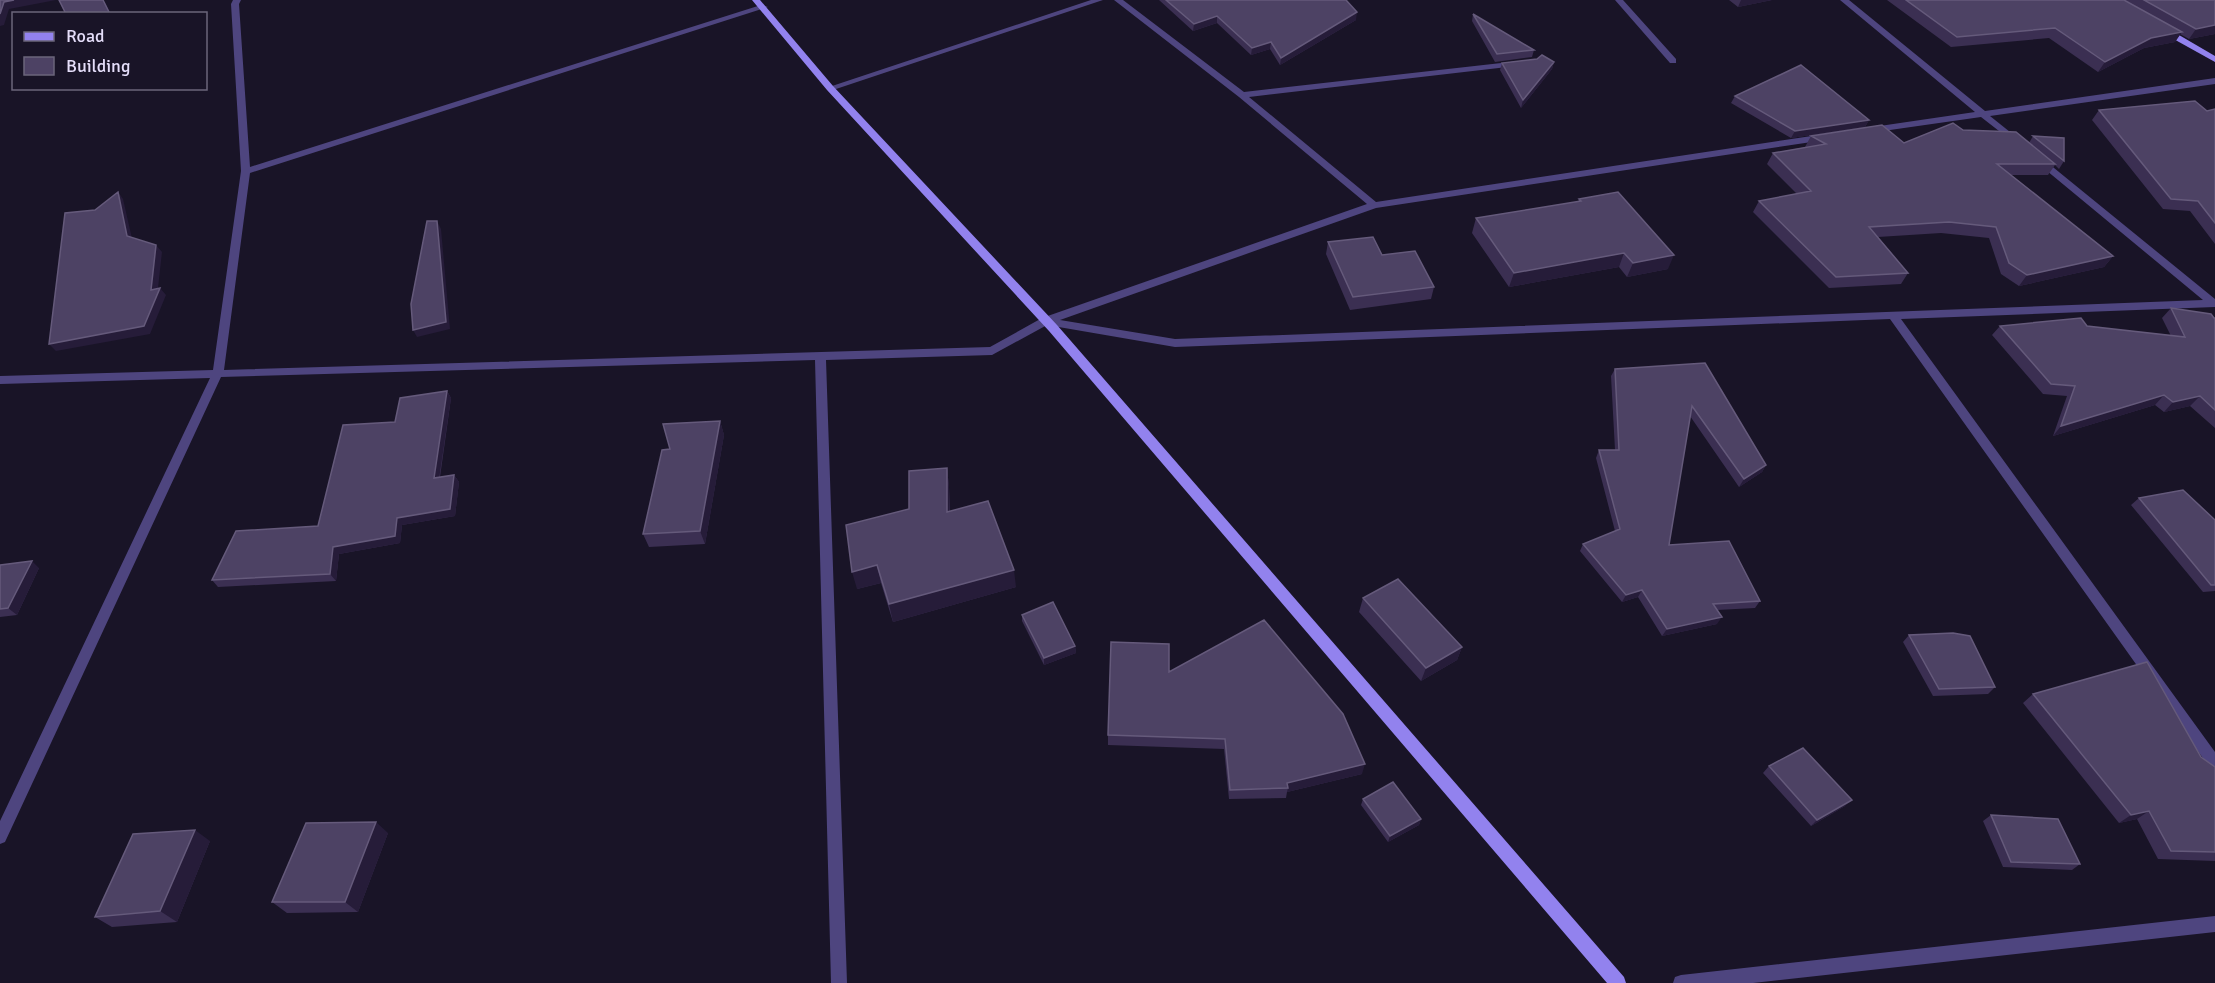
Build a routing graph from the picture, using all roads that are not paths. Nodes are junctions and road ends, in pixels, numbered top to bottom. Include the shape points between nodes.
1 (237, 0) edge
2 (1099, 0) edge
3 (1118, 0) edge
4 (1619, 0) edge
5 (1844, 0) edge
6 (760, 3) edge
7 (2157, 27) edge
8 (2215, 59) edge
9 (1673, 61) dead end
10 (1525, 62) edge
11 (2215, 81) edge
12 (830, 88) junction
13 (1242, 95) junction
14 (1981, 113) junction
15 (1853, 132) edge
16 (1841, 134) edge
17 (2026, 150) edge
18 (2035, 157) edge
19 (246, 171) junction
20 (1374, 204) junction
21 (2215, 304) edge
22 (1894, 317) junction
23 (1046, 321) junction
24 (820, 357) junction
25 (218, 372) junction
26 (0, 380) edge
27 (2215, 763) edge
28 (0, 837) edge
29 (2215, 924) edge
30 (839, 983) edge
31 (1617, 983) edge
32 (1681, 983) edge

1 - 19 street
2 - 12 street
3 - 13 street
4 - 9 street
5 - 14 street
6 - 12 street
6 - 19 street
7 - 8 street
10 - 13 street
11 - 14 street
12 - 23 street
13 - 20 street
14 - 15 street
14 - 17 street
16 - 20 street
18 - 21 street
19 - 25 street
20 - 23 street
21 - 22 street
22 - 23 street via 1174,343
22 - 27 street
23 - 24 street via 992,351
23 - 31 street
24 - 25 street
24 - 30 street
25 - 26 street
25 - 28 street
29 - 32 street

